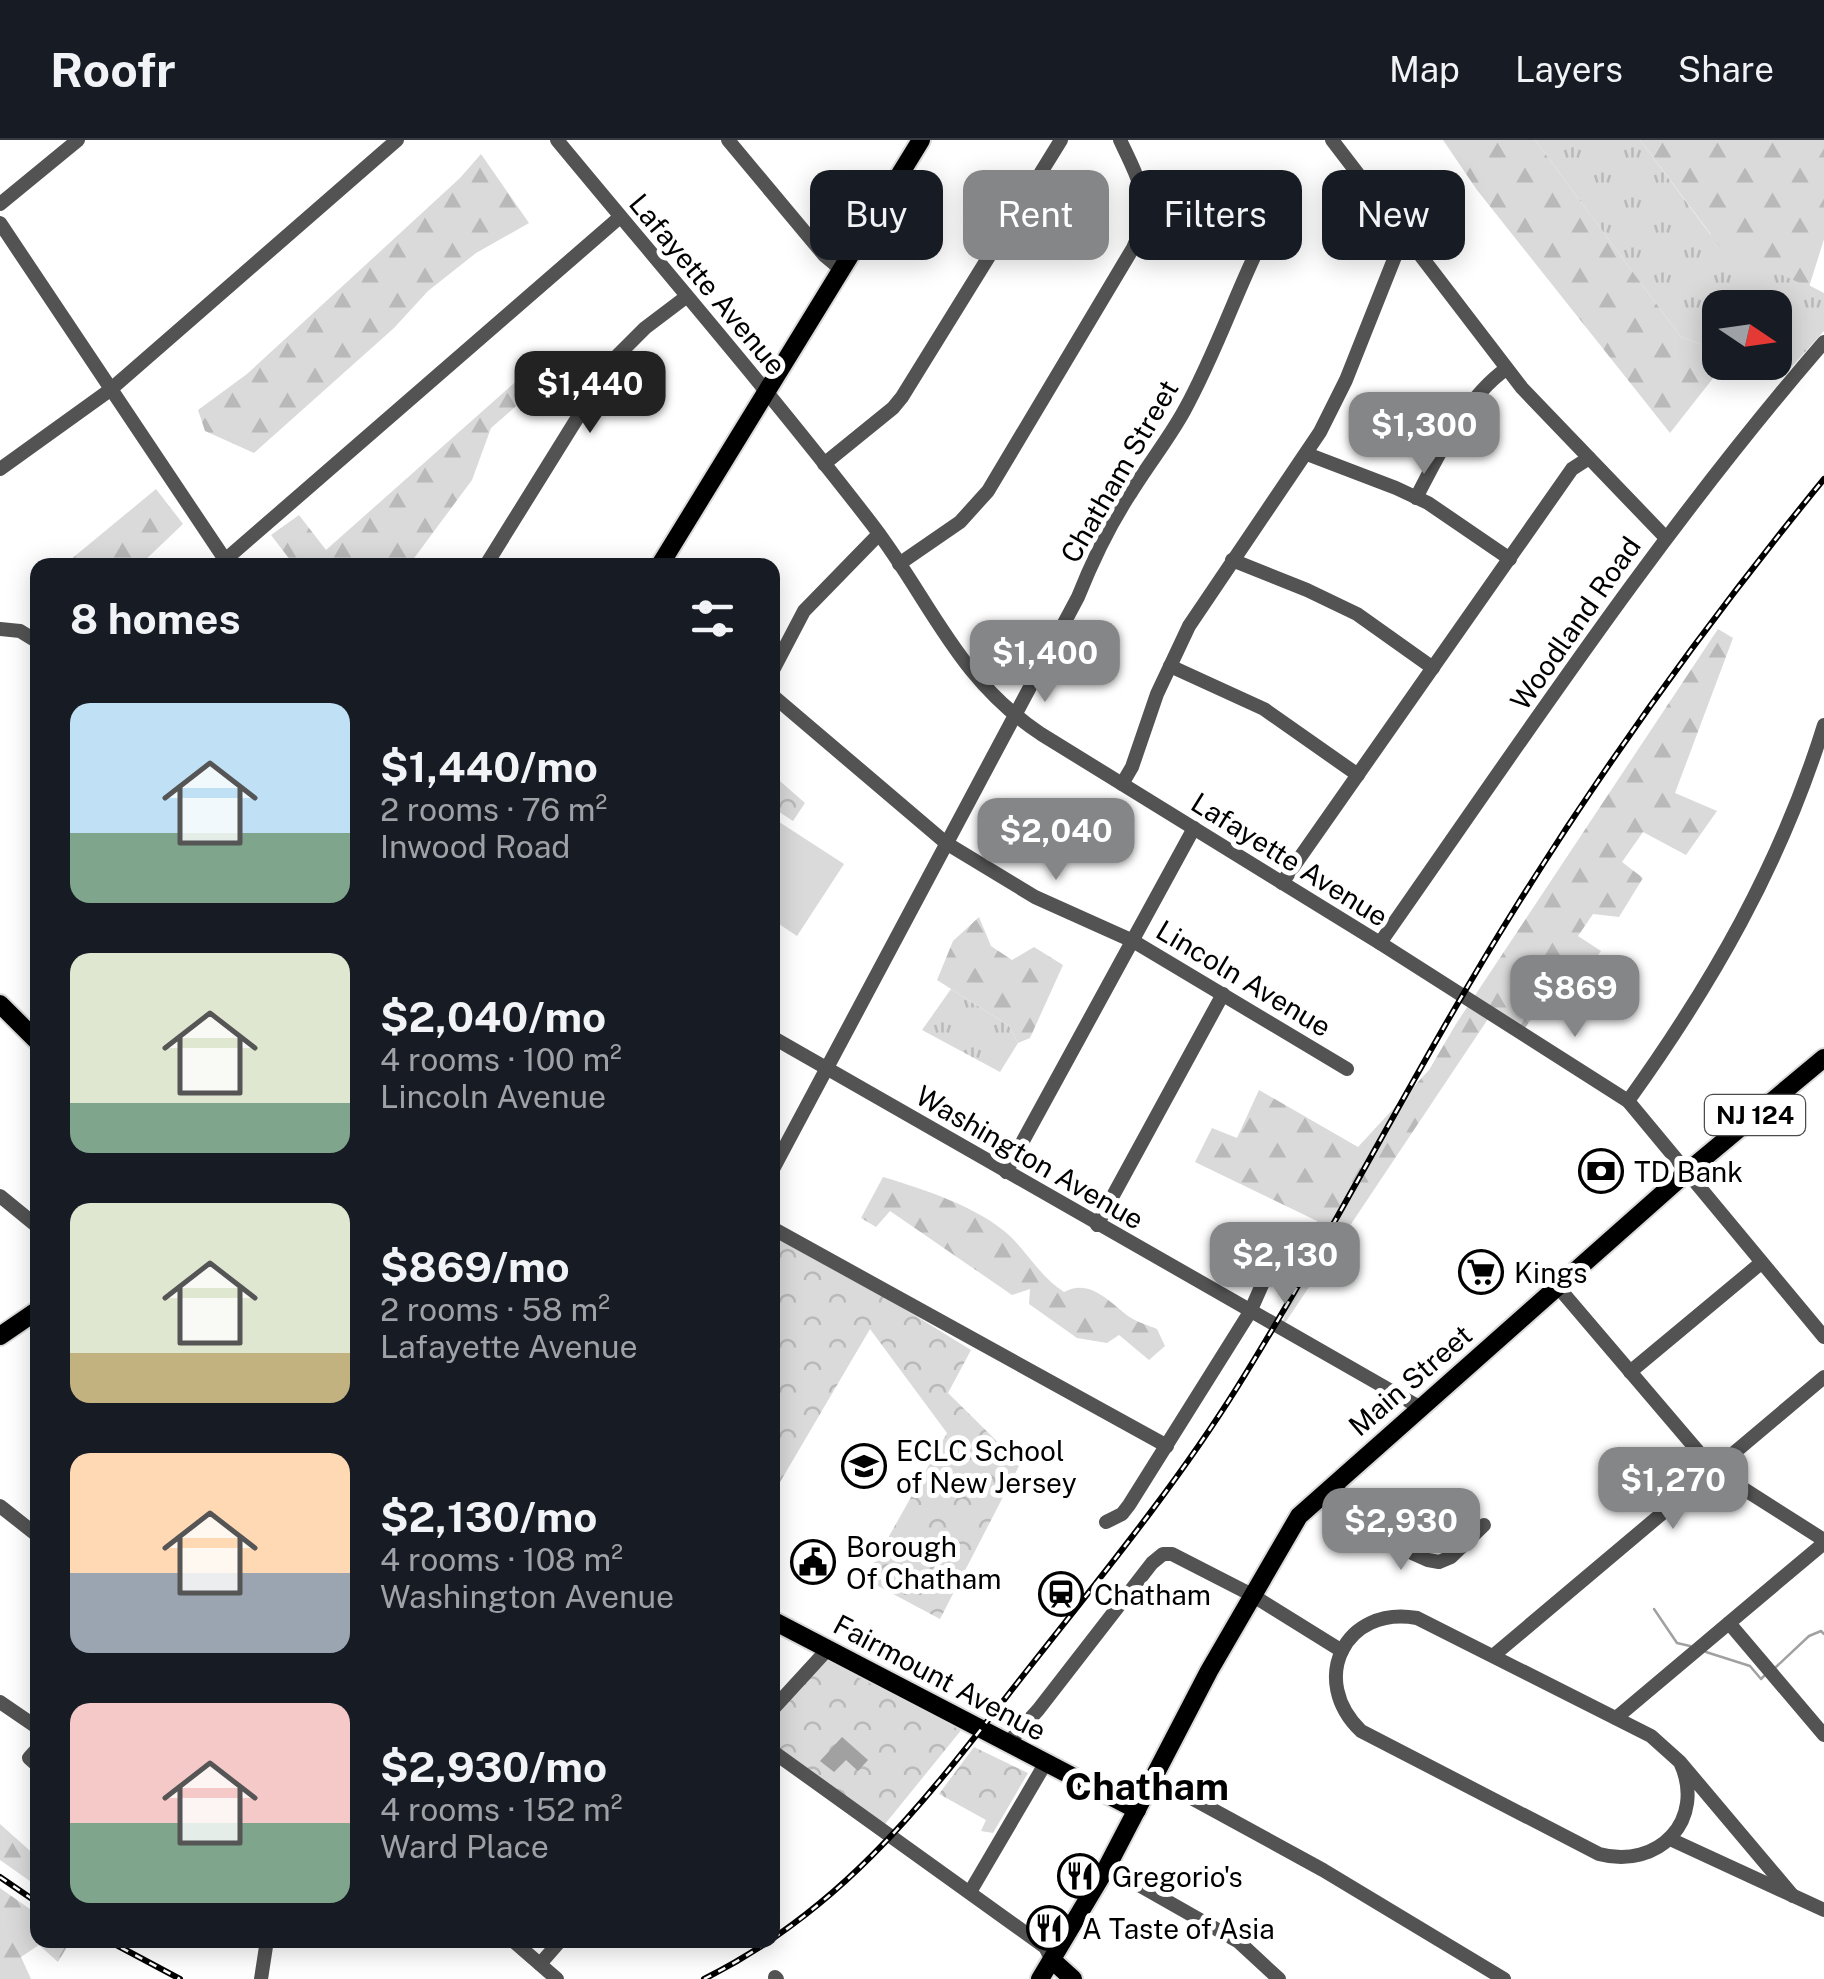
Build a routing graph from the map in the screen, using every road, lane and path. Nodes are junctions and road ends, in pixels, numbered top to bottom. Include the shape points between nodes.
1 (78, 140) edge
2 (396, 140) edge
3 (557, 140) edge
4 (728, 140) edge
5 (921, 140) edge
6 (1061, 140) edge
7 (1120, 140) edge
8 (1332, 140) edge
9 (1355, 170) edge
10 (0, 204) edge
11 (620, 217) junction
12 (0, 222) edge
13 (1251, 260) edge
14 (1394, 260) edge
15 (1424, 260) edge
16 (842, 270) junction
17 (686, 297) junction
18 (1824, 342) edge
19 (1506, 369) junction
20 (110, 390) junction
21 (766, 393) junction
22 (1307, 454) junction
23 (1589, 458) junction
24 (824, 464) junction
25 (0, 469) edge
26 (1416, 498) junction
27 (879, 534) junction
28 (1666, 538) junction
29 (223, 558) edge
30 (231, 558) edge
31 (490, 558) edge
32 (664, 558) edge
33 (1510, 559) junction
34 (1232, 560) junction
35 (899, 564) junction
36 (0, 629) edge
37 (30, 638) edge
38 (780, 657) edge
39 (1170, 666) junction
40 (1433, 668) junction
41 (780, 702) edge
42 (1015, 715) junction
43 (1824, 726) edge
44 (1358, 775) junction
45 (1122, 784) junction
46 (1194, 828) junction
47 (946, 844) junction
48 (1282, 883) junction
49 (1133, 941) junction
50 (1380, 943) junction
51 (1224, 994) junction
52 (0, 1004) edge
53 (30, 1034) edge
54 (780, 1042) edge
55 (1824, 1058) edge
56 (1347, 1068) dead end
57 (827, 1069) junction
58 (1628, 1102) junction
59 (780, 1157) edge
60 (1006, 1172) junction
61 (1687, 1172) junction
62 (0, 1196) edge
63 (30, 1220) edge
64 (1097, 1225) junction
65 (780, 1232) edge
66 (1283, 1237) dead end
67 (1761, 1263) junction
68 (1558, 1288) junction
69 (1250, 1312) junction
70 (30, 1315) edge
71 (0, 1336) edge
72 (1824, 1338) edge
73 (1630, 1372) junction
74 (1824, 1377) edge
75 (1420, 1408) junction
76 (1167, 1446) junction
77 (1714, 1470) junction
78 (1333, 1484) junction
79 (1, 1510) edge
80 (1106, 1522) dead end
81 (1484, 1525) dead end
82 (30, 1530) edge
83 (1824, 1541) edge
84 (1252, 1595) junction
85 (1730, 1623) junction
86 (780, 1624) edge
87 (827, 1650) junction
88 (1342, 1650) junction
89 (1494, 1656) junction
90 (780, 1701) edge
91 (0, 1702) edge
92 (1616, 1718) junction
93 (30, 1723) edge
94 (1824, 1735) edge
95 (1007, 1744) junction
96 (780, 1757) edge
97 (1680, 1762) junction
98 (1045, 1764) junction
99 (1153, 1776) junction
100 (1137, 1810) junction
101 (1670, 1839) junction
102 (1106, 1866) junction
103 (970, 1892) junction
104 (1793, 1896) junction
105 (1824, 1910) edge
106 (261, 1948) edge
107 (521, 1948) edge
108 (554, 1948) edge
109 (1052, 1960) junction
110 (540, 1964) junction
111 (261, 1979) edge
112 (557, 1979) edge
113 (1040, 1979) edge
114 (1073, 1979) edge
115 (1278, 1979) edge
116 (1504, 1979) edge

1 - 10 street
2 - 20 street
3 - 11 street, Lafayette Avenue
4 - 16 street
5 - 16 main road
6 - 24 street via 902,397
7 - 35 street via 1145,207 1133,248 988,491 960,522
8 - 9 street
11 - 17 street, Lafayette Avenue
11 - 30 street
12 - 20 street
13 - 42 street, Chatham Street via 1187,406 1126,500
14 - 22 street via 1346,380
15 - 19 street
16 - 21 main road
17 - 21 street, Lafayette Avenue
17 - 31 street via 614,359
18 - 28 street, Woodland Road
19 - 23 street
19 - 26 street via 1442,448
20 - 25 street
20 - 29 street
21 - 24 street, Lafayette Avenue
21 - 32 main road
22 - 26 street
22 - 34 street
23 - 28 street
23 - 33 street via 1572,469
24 - 27 street, Lafayette Avenue
26 - 33 street
27 - 35 street, Lafayette Avenue
27 - 38 street via 804,612
28 - 50 street, Woodland Road
33 - 40 street
34 - 39 street
34 - 40 street via 1329,600
35 - 42 street, Lafayette Avenue via 971,673
36 - 37 street
39 - 44 street via 1264,709
39 - 45 street
40 - 44 street
41 - 47 street, Lincoln Avenue
42 - 45 street, Lafayette Avenue
42 - 47 street, Chatham Street
43 - 58 street via 1788,828 1735,938
44 - 48 street
45 - 46 street, Lafayette Avenue
46 - 48 street, Lafayette Avenue
46 - 49 street
47 - 49 street, Lincoln Avenue via 1046,903
47 - 57 street, Chatham Street
48 - 50 street, Lafayette Avenue
49 - 51 street, Lincoln Avenue
49 - 60 street
50 - 58 street, Lafayette Avenue
51 - 56 street, Lincoln Avenue
51 - 64 street
52 - 53 main road
54 - 57 street, Washington Avenue
55 - 61 main road, Main Street / NJ 124
57 - 59 street, Chatham Street
57 - 60 street, Washington Avenue
58 - 61 street, Lafayette Avenue
60 - 64 street, Washington Avenue
61 - 67 street, Lafayette Avenue
61 - 68 main road, Main Street / NJ 124
62 - 63 street
64 - 69 street, Washington Avenue
65 - 76 street
66 - 69 street
67 - 72 street, Lafayette Avenue
67 - 73 street
68 - 73 street
68 - 75 main road, Main Street / NJ 124
69 - 75 street, Washington Avenue
69 - 76 street
70 - 71 main road
73 - 77 street
74 - 77 street
75 - 78 main road, Main Street / NJ 124
76 - 80 street via 1122,1514
77 - 83 street
77 - 89 street
78 - 81 street via 1381,1539 1428,1560 1451,1556
78 - 84 main road, Main Street / NJ 124 via 1292,1526
79 - 82 street
83 - 85 street
84 - 88 street
84 - 95 street via 1163,1554
84 - 99 main road, Main Street / NJ 124
85 - 92 street
85 - 94 street
86 - 87 main road, Fairmount Avenue
87 - 90 street
87 - 95 main road, Fairmount Avenue
88 - 89 street via 1362,1627 1398,1616 1424,1620
88 - 101 street via 1337,1694 1352,1722 1372,1737 1599,1854 1637,1857
89 - 92 street
91 - 93 street
92 - 97 street
95 - 98 main road, Fairmount Avenue
96 - 103 street
97 - 101 street via 1687,1806
97 - 104 street
98 - 100 main road, Fairmount Avenue
98 - 103 street
99 - 100 main road, Main Street / NJ 124
99 - 116 street
100 - 102 main road, Main Street / NJ 124
101 - 104 street
102 - 109 main road, Main Street / NJ 124
102 - 115 street via 1239,1942
103 - 109 street via 1045,1947
104 - 105 street
106 - 111 street
107 - 110 street
108 - 110 street
109 - 113 main road, Main Street / NJ 124
109 - 114 main road
110 - 112 street

